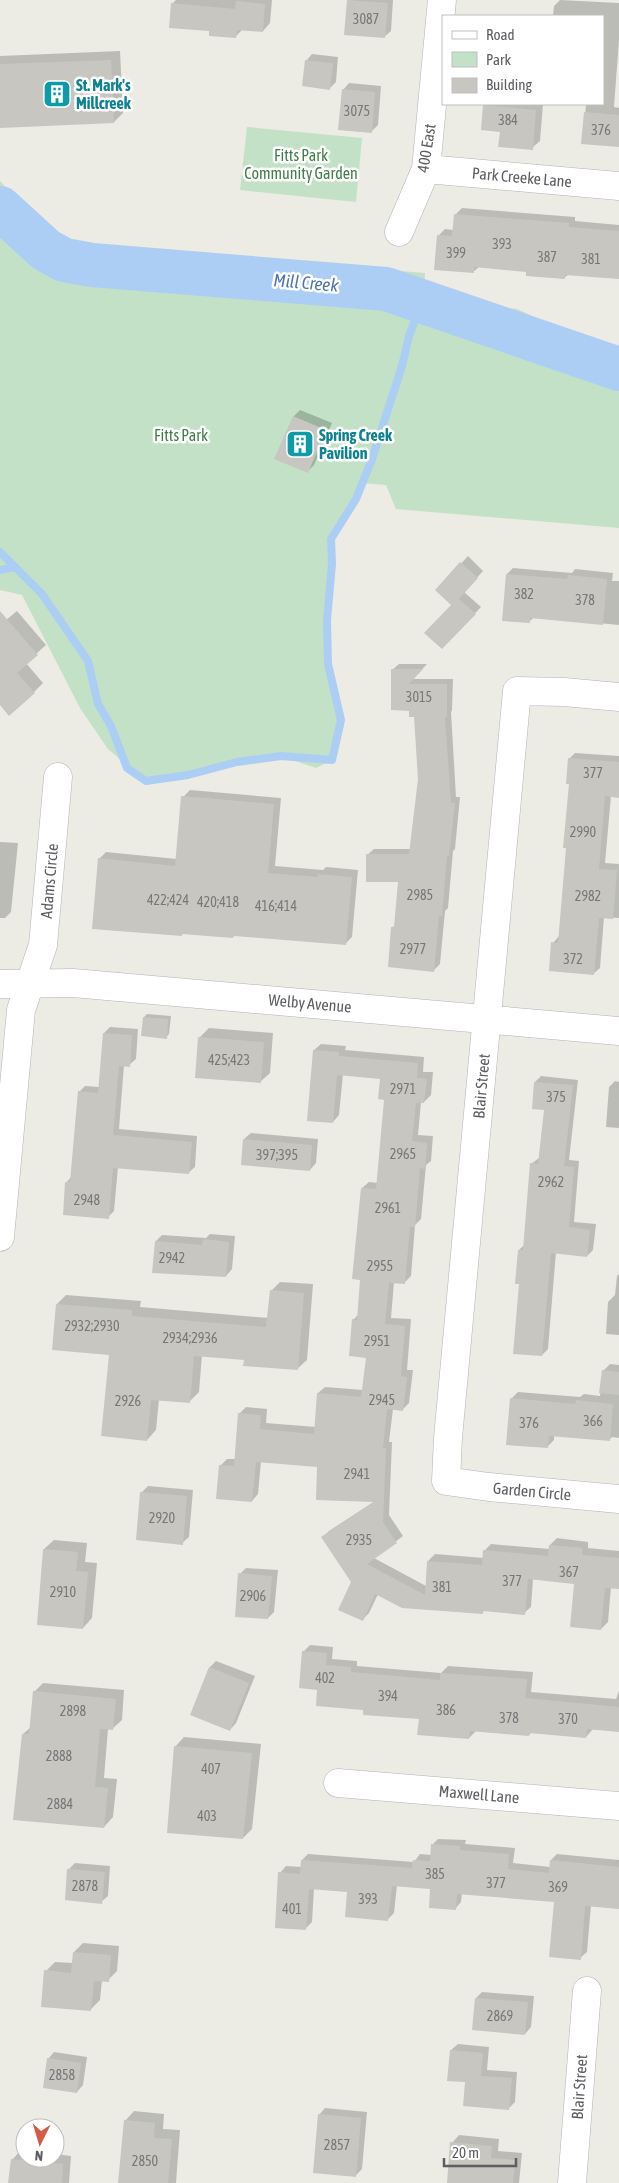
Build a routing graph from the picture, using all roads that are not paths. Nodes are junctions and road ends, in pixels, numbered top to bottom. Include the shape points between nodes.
1 (442, 0) edge
2 (426, 169) junction
3 (619, 186) edge
4 (399, 232) dead end
5 (619, 696) edge
6 (58, 778) dead end
7 (31, 983) junction
8 (0, 984) edge
9 (487, 1019) junction
10 (619, 1031) edge
11 (0, 1237) edge
12 (446, 1481) joint
13 (619, 1499) edge
14 (338, 1783) dead end
15 (619, 1806) edge
16 (587, 1991) dead end
17 (572, 2183) edge

1 - 2 street, 400 East
2 - 3 street, Park Creeke Lane
2 - 4 street, 400 East
5 - 9 street, Blair Street via 517,691
6 - 7 street, Adams Circle via 43,945
7 - 8 street, Welby Avenue
7 - 9 street, Welby Avenue via 73,983
7 - 11 street, Adams Circle via 22,1010
9 - 10 street, Welby Avenue
9 - 12 street, Blair Street
12 - 13 street, Garden Circle
14 - 15 street, Maxwell Lane
16 - 17 street, Blair Street

